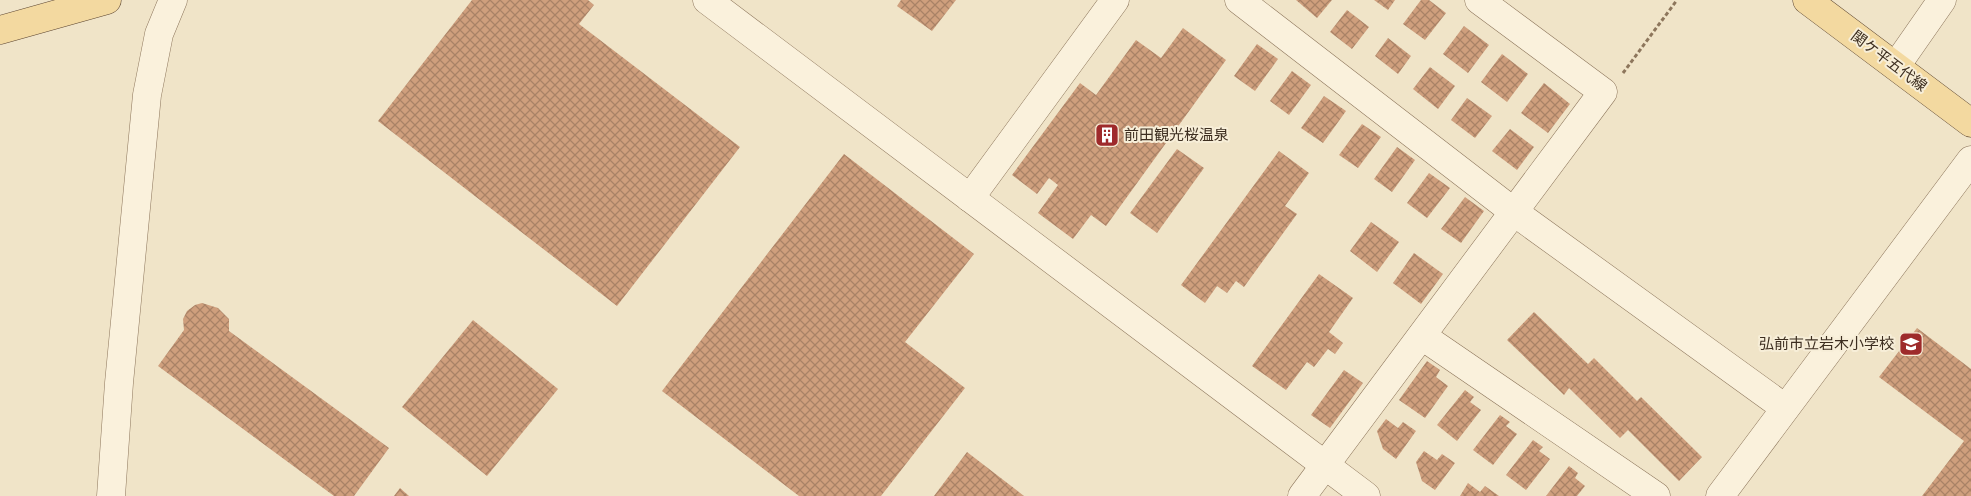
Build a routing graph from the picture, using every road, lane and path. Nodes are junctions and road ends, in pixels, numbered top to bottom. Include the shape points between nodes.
1 (107, 0) edge
2 (173, 0) edge
3 (707, 0) edge
4 (1116, 0) edge
5 (1239, 0) edge
6 (1479, 0) edge
7 (1677, 0) edge
8 (1808, 0) edge
9 (1942, 0) edge
10 (0, 30) edge
11 (1896, 66) junction
12 (1603, 92) junction
13 (1971, 123) edge
14 (1971, 160) edge
15 (970, 198) junction
16 (1514, 212) junction
17 (1422, 336) junction
18 (1785, 408) junction
19 (1324, 465) junction
20 (111, 496) edge
21 (1302, 496) edge
22 (1366, 496) edge
23 (1656, 496) edge
24 (1720, 496) edge

1 - 10 main road
2 - 20 street via 159,34 147,94
3 - 15 street
4 - 15 street
5 - 16 street
6 - 12 street
7 - 12 path via 1617,82
8 - 11 main road, 関ケ平五代線
9 - 11 street
11 - 13 main road, 関ケ平五代線
12 - 16 street
14 - 18 street
15 - 19 street
16 - 17 street
16 - 18 street
17 - 19 street
17 - 23 street
18 - 24 street
19 - 21 street
19 - 22 street

